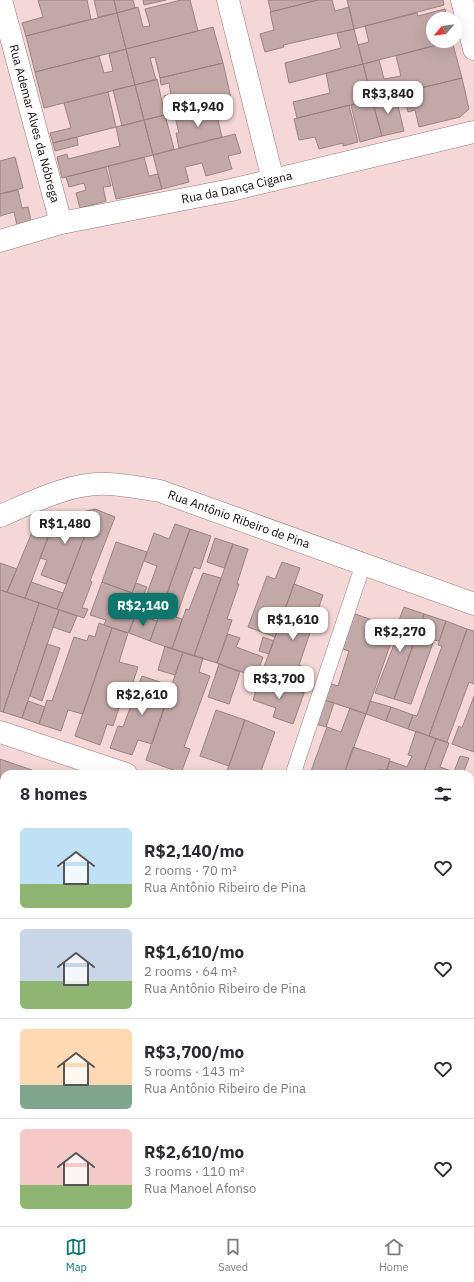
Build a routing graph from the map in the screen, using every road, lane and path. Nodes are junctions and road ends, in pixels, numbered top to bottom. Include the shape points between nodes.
1 (1, 0) edge
2 (228, 0) edge
3 (462, 0) edge
4 (474, 49) edge
5 (474, 132) edge
6 (273, 180) junction
7 (61, 223) junction
8 (0, 241) edge
9 (0, 516) edge
10 (363, 565) junction
11 (474, 604) edge
12 (0, 732) edge
13 (114, 770) edge
14 (294, 770) edge

1 - 7 street, Rua Ademar Alves da Nóbrega
2 - 6 street
3 - 4 street
5 - 6 street, Rua da Dança Cigana
6 - 7 street, Rua da Dança Cigana
7 - 8 street, Rua da Dança Cigana
9 - 10 street, Rua Antônio Ribeiro de Pina via 74,487 107,484 160,491
10 - 11 street, Rua Antônio Ribeiro de Pina
10 - 14 lane
12 - 13 street

